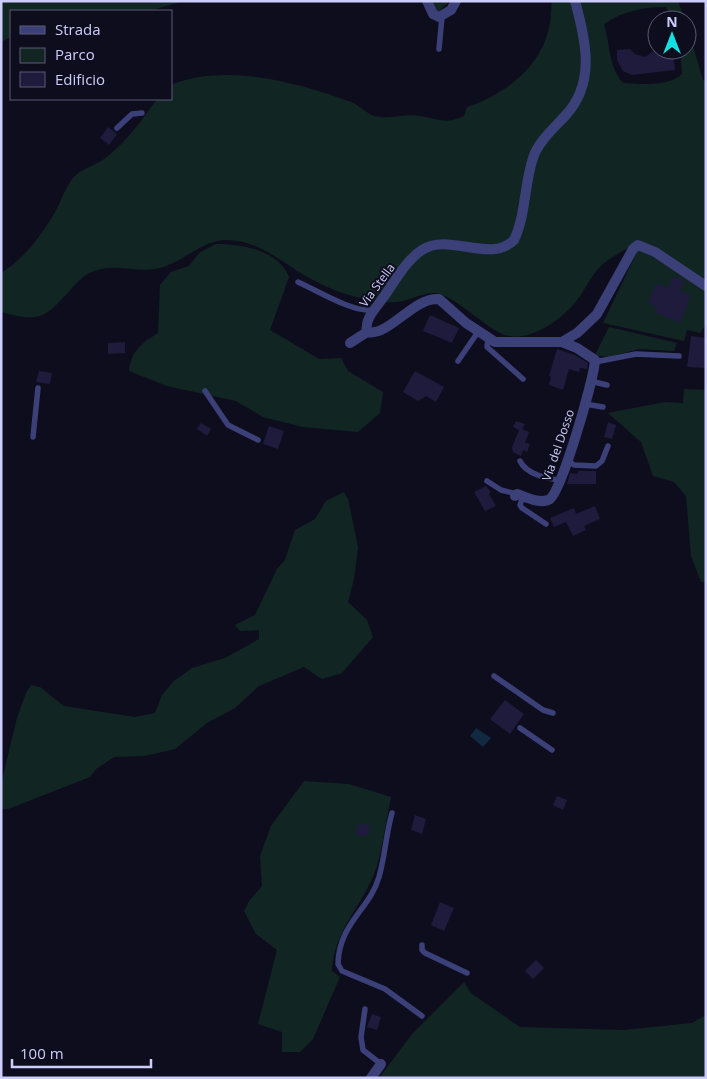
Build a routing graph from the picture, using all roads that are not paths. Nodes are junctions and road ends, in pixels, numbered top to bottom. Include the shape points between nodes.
1 (426, 1) edge
2 (456, 1) edge
3 (575, 1) edge
4 (442, 17) junction
5 (439, 49) dead end
6 (142, 113) dead end
7 (117, 128) dead end
8 (642, 245) junction
9 (652, 259) dead end
10 (298, 282) dead end
11 (706, 286) edge
12 (374, 310) junction
13 (367, 332) junction
14 (478, 332) junction
15 (488, 339) junction
16 (562, 342) junction
17 (350, 343) dead end
18 (679, 356) dead end
19 (458, 361) dead end
20 (595, 362) junction
21 (524, 379) dead end
22 (590, 381) junction
23 (607, 386) dead end
24 (38, 388) dead end
25 (204, 391) dead end
26 (585, 404) junction
27 (602, 407) dead end
28 (33, 437) dead end
29 (258, 440) dead end
30 (608, 446) dead end
31 (567, 460) junction
32 (520, 461) dead end
33 (561, 480) junction
34 (487, 481) dead end
35 (518, 495) junction
36 (546, 524) dead end
37 (494, 676) dead end
38 (553, 713) dead end
39 (520, 728) dead end
40 (552, 750) dead end
41 (392, 813) dead end
42 (422, 945) dead end
43 (467, 973) dead end
44 (365, 1009) dead end
45 (422, 1016) dead end
46 (381, 1064) joint
47 (371, 1078) edge

1 - 4 street via 433,14
2 - 4 street
3 - 12 street, Via Stella via 587,55 584,84 573,108 544,138 533,157 514,240 501,249 437,245 422,250
4 - 5 lane
6 - 7 lane via 132,114
8 - 9 lane
8 - 11 street
8 - 16 street via 638,244 633,249 594,318
10 - 12 lane via 350,306
12 - 13 street, Via Stella via 368,318
13 - 14 street via 376,333 414,307 435,299
13 - 17 street
14 - 15 street
14 - 19 lane
15 - 16 street via 502,343
15 - 21 lane via 487,347
16 - 20 street via 578,348
18 - 20 lane via 636,354
20 - 22 street, Via del Dosso
22 - 23 lane
22 - 26 street, Via del Dosso
24 - 28 lane
25 - 29 lane via 228,425
26 - 27 lane
26 - 31 street, Via del Dosso
30 - 31 lane via 602,462 596,466 574,465
31 - 33 street, Via del Dosso
32 - 33 lane via 523,468 534,474
33 - 35 street, Via del Dosso via 548,500
34 - 35 lane
35 - 36 lane via 522,508
37 - 38 lane via 543,710
39 - 40 lane
41 - 45 lane via 379,878 346,932 338,964 342,971 385,989
42 - 43 lane via 425,953
44 - 46 lane via 361,1037 363,1050
46 - 47 street

